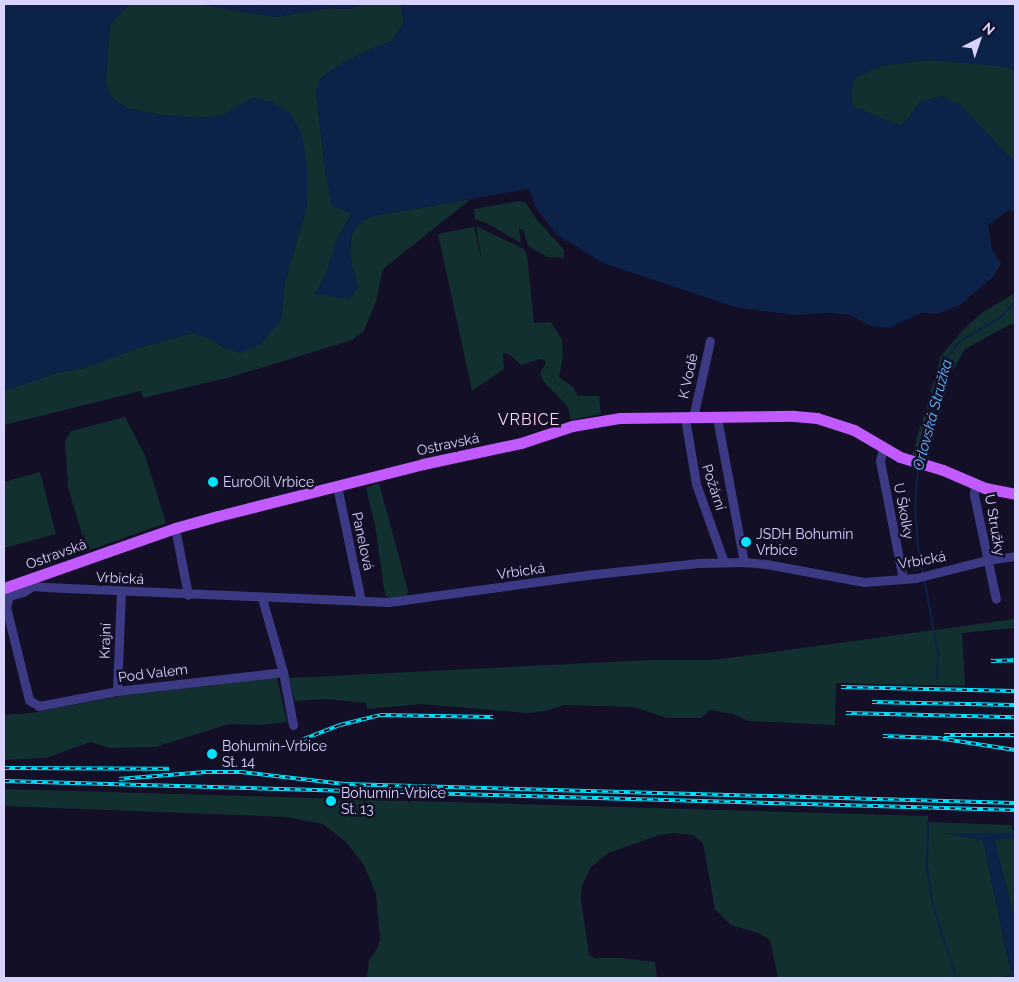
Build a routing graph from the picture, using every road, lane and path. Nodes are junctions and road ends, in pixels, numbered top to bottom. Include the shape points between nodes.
1 (710, 341) dead end
2 (689, 418) junction
3 (717, 418) junction
4 (883, 448) junction
5 (975, 485) junction
6 (338, 486) junction
7 (1015, 494) edge
8 (175, 528) junction
9 (1015, 556) edge
10 (987, 560) junction
11 (724, 562) junction
12 (744, 562) junction
13 (903, 579) junction
14 (32, 583) junction
15 (4, 588) edge
16 (121, 592) junction
17 (188, 595) junction
18 (262, 598) junction
19 (996, 599) dead end
20 (361, 601) junction
21 (283, 672) junction
22 (117, 691) junction
23 (293, 725) dead end

1 - 2 street, K Vodě
2 - 3 main road, Ostravská
2 - 6 main road, Ostravská via 630,418 588,423 503,447
2 - 11 street, Požární via 696,484
3 - 4 main road, Ostravská via 817,418 854,430
3 - 12 street, Požární
4 - 5 main road, Ostravská
4 - 13 street, U Školky via 880,461
5 - 7 main road, Ostravská
5 - 10 street, U Stružky via 974,495
6 - 8 main road, Ostravská
6 - 20 street, Panelová
8 - 14 main road, Ostravská
8 - 17 street
9 - 10 street, Vrbická
10 - 13 street, Vrbická
10 - 19 street, U Stružky
11 - 12 street, Vrbická
11 - 20 street, Vrbická via 595,574 389,602
12 - 13 street, Vrbická via 864,582
14 - 15 main road, Ostravská
14 - 16 street, Vrbická
14 - 22 street, Pod Valem via 23,592 9,596 6,607 29,700 40,706
16 - 17 street, Vrbická
16 - 22 street, Krajní
17 - 18 street, Vrbická
18 - 20 street, Vrbická
18 - 21 street
21 - 22 street, Pod Valem
21 - 23 street

